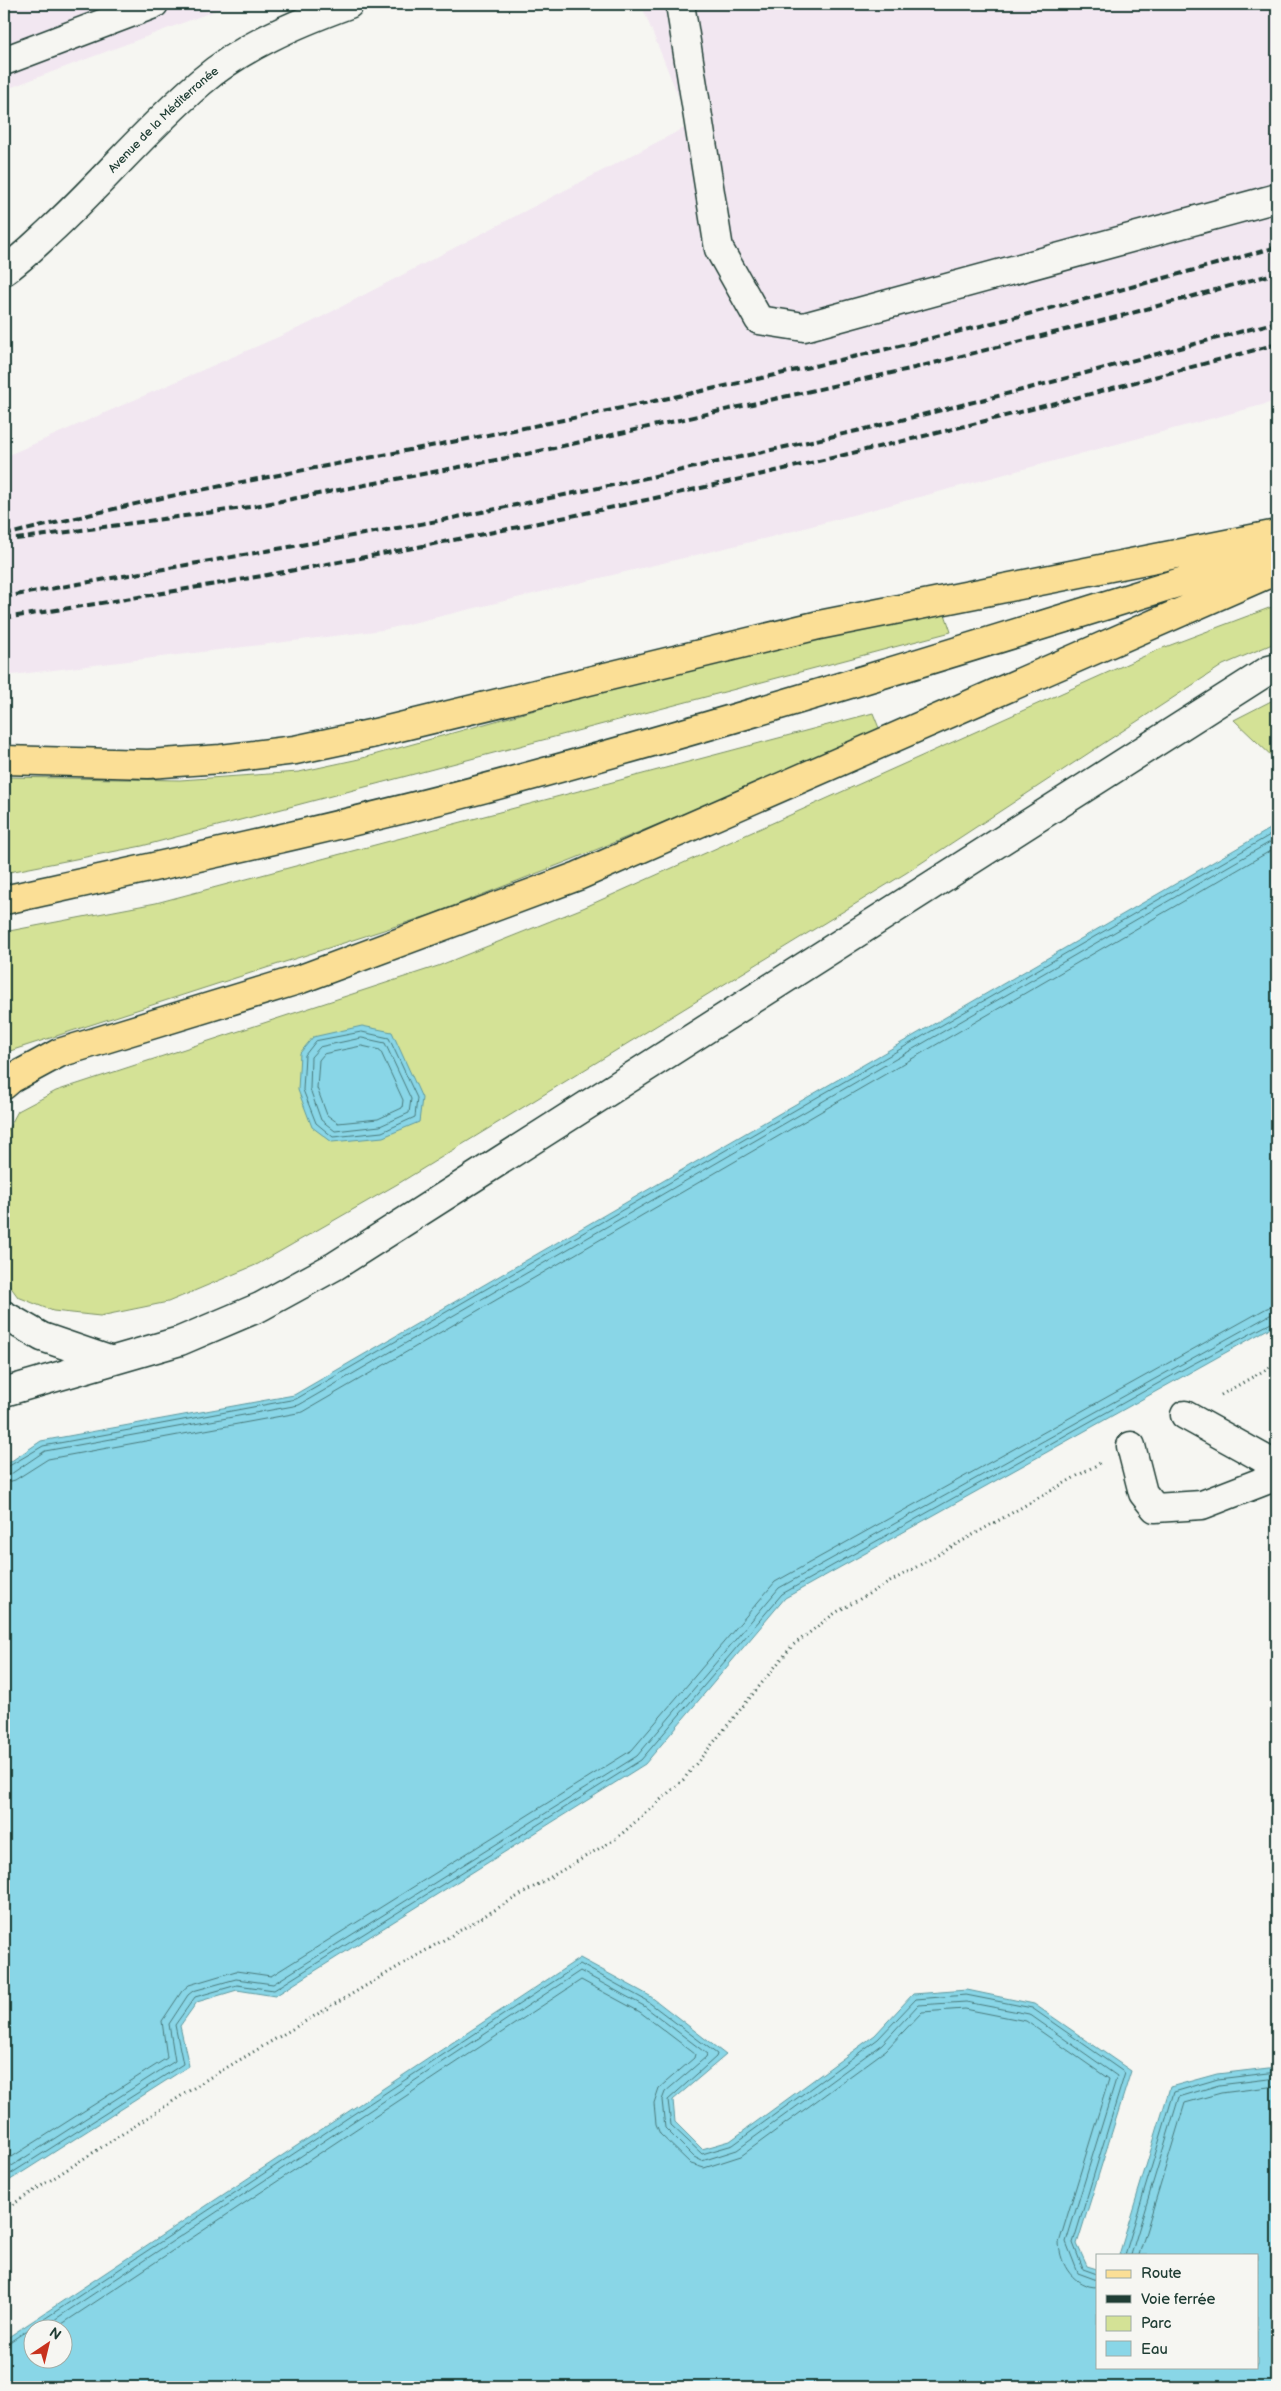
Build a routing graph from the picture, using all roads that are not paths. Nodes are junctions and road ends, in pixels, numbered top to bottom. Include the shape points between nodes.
1 (154, 4) edge
2 (348, 4) edge
3 (680, 4) edge
4 (4, 60) edge
5 (1277, 198) edge
6 (4, 271) edge
7 (1277, 534) edge
8 (1277, 552) edge
9 (1277, 570) edge
10 (1277, 668) edge
11 (4, 760) edge
12 (4, 900) edge
13 (4, 1085) edge
14 (4, 1315) edge
15 (108, 1360) junction
16 (4, 1392) edge
17 (1185, 1415) road end
18 (1131, 1446) road end
19 (1277, 1466) edge
20 (1277, 1476) edge

1 - 4 street
2 - 6 street, Avenue de la Méditerranée via 243,51 203,80 69,213
3 - 5 street via 719,249 759,320 804,327
7 - 11 main road via 819,625 375,734 296,750 148,764
8 - 12 main road via 890,674 532,776 307,832
9 - 13 main road via 578,876 301,979 59,1053
10 - 15 street via 335,1266 260,1307 180,1341
14 - 15 street via 42,1337
15 - 16 street
17 - 19 street
18 - 20 street via 1143,1493 1155,1508 1202,1505

